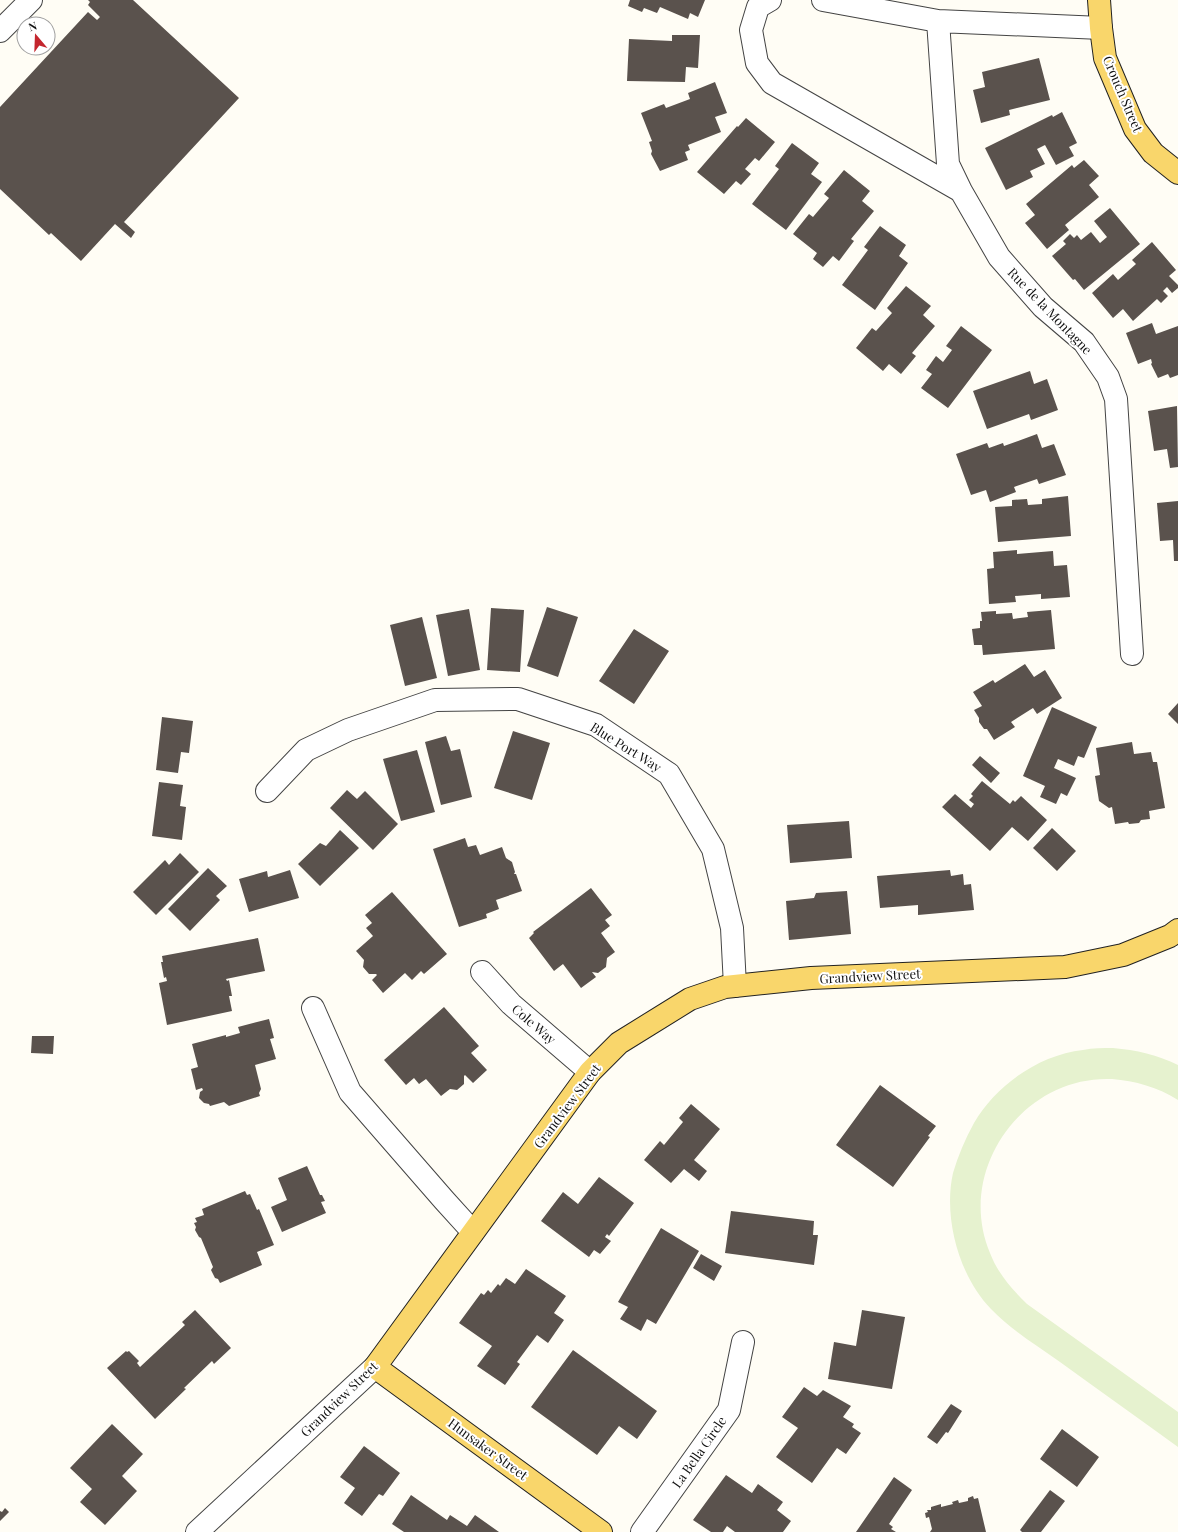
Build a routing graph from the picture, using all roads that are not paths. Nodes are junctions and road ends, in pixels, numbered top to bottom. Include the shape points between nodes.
1 (31, 0) edge
2 (770, 0) edge
3 (823, 0) edge
4 (1099, 0) edge
5 (938, 21) junction
6 (1100, 28) junction
7 (0, 31) edge
8 (1178, 173) edge
9 (961, 191) junction
10 (1132, 654) dead end
11 (267, 791) dead end
12 (1178, 930) edge
13 (482, 972) dead end
14 (735, 986) junction
15 (312, 1008) dead end
16 (590, 1072) junction
17 (473, 1232) junction
18 (743, 1342) dead end
19 (375, 1367) junction
20 (197, 1532) edge
21 (601, 1532) edge
22 (642, 1532) edge

1 - 7 street
2 - 9 street via 758,7 751,30 757,63 772,83
3 - 5 street
4 - 6 main road, Crouch Street
5 - 6 street
5 - 9 street, Rue de la Montagne via 948,164
6 - 8 main road, Crouch Street via 1105,58 1135,129 1152,153
9 - 10 street, Rue de la Montagne via 998,257 1043,307 1084,342 1108,377 1116,399
11 - 14 street, Blue Port Way via 306,750 348,730 435,700 518,699 596,725 669,774 713,849 732,928
12 - 14 main road, Grandview Street via 1170,936 1123,955 1065,967 811,978
13 - 16 street, Cole Way via 511,1004
14 - 16 main road, Grandview Street via 690,999 619,1043
15 - 17 street via 350,1092
16 - 17 main road, Grandview Street
17 - 19 main road, Grandview Street
18 - 22 street, La Bella Circle via 729,1410
19 - 20 street, Grandview Street
19 - 21 main road, Hunsaker Street

